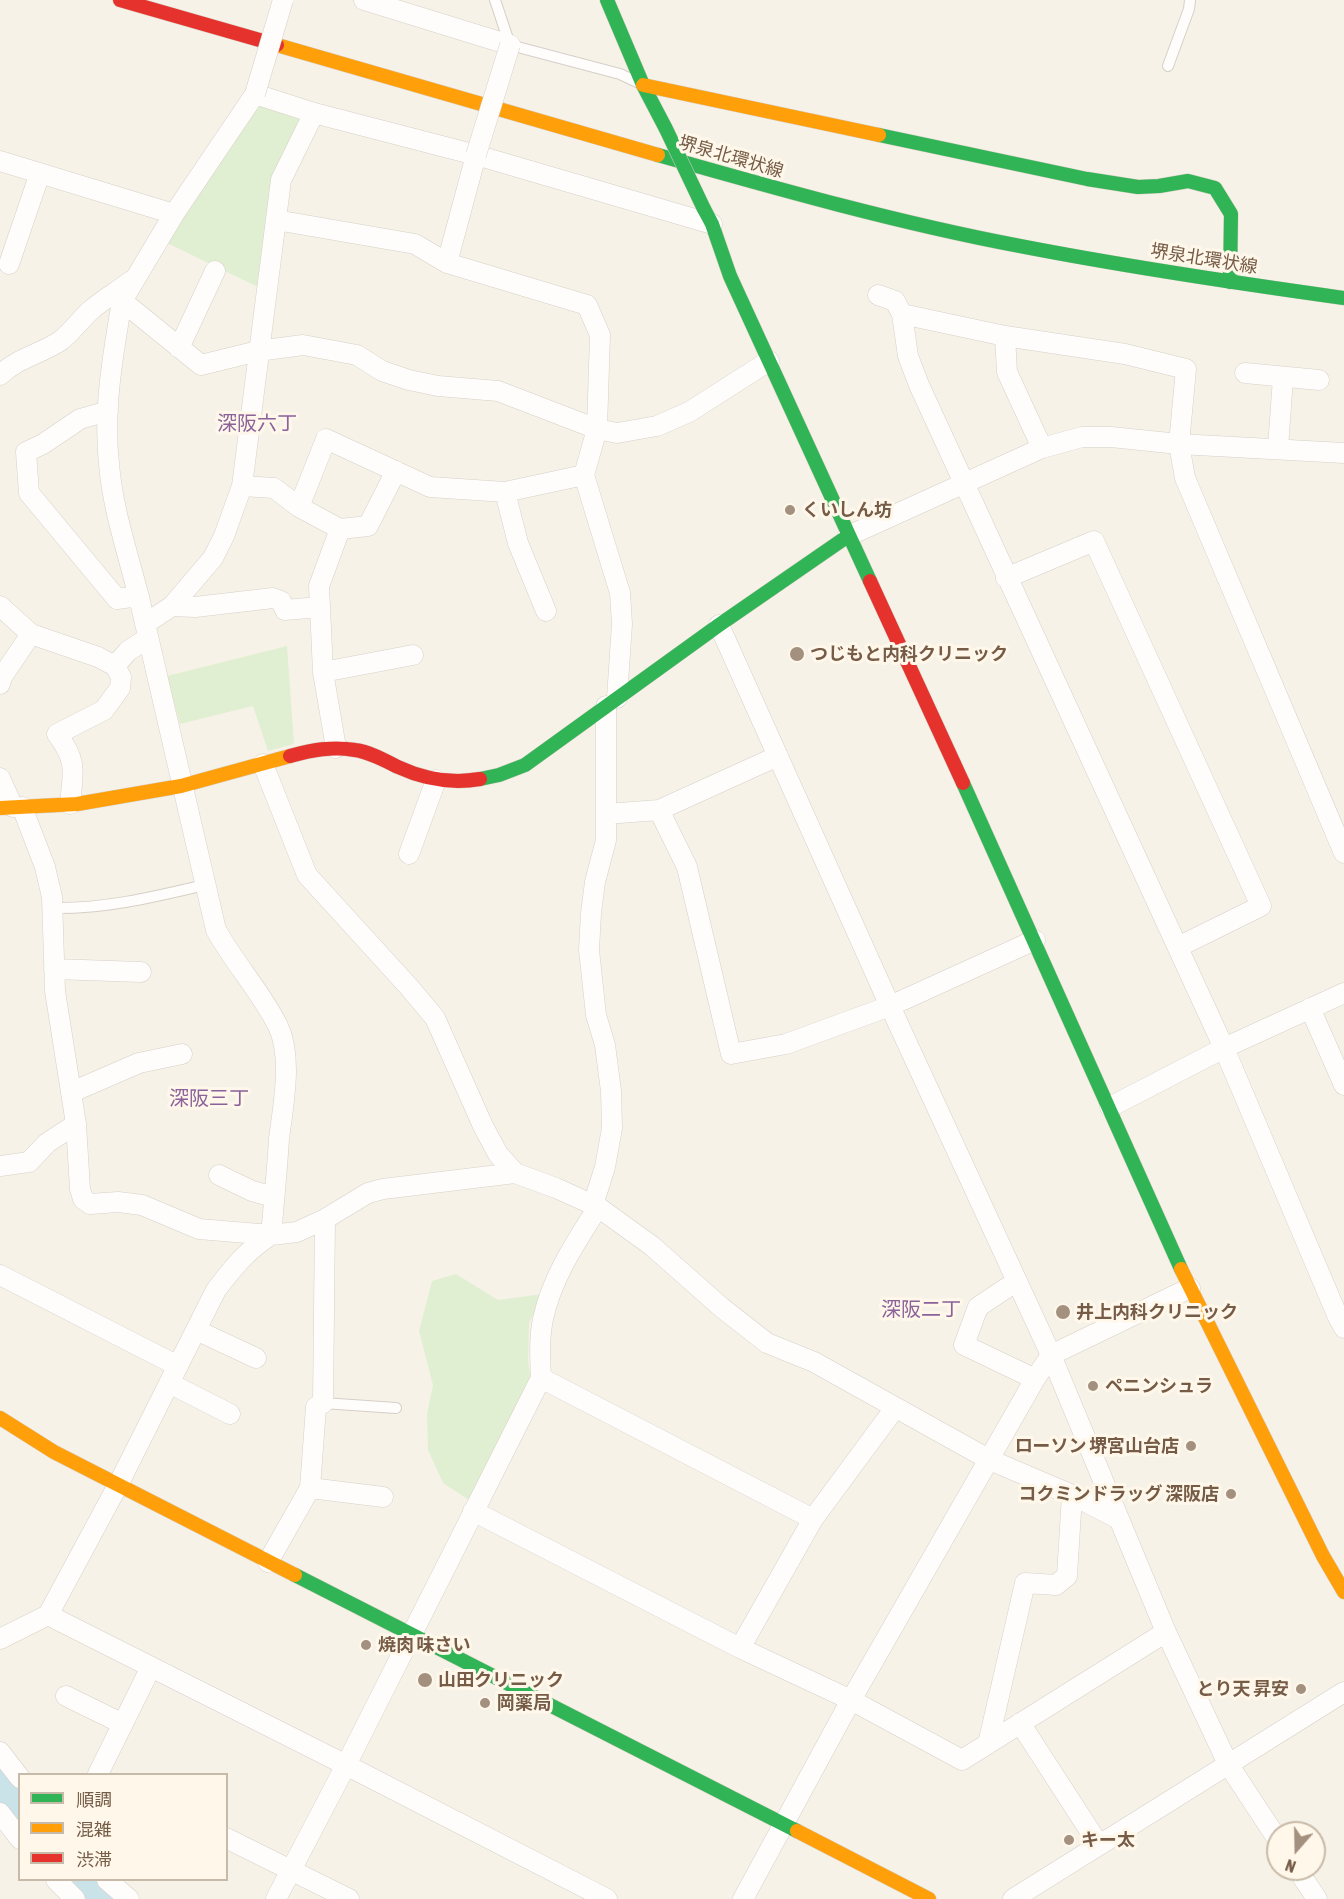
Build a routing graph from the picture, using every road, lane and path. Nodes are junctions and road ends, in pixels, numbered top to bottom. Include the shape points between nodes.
1 (120, 0) edge
2 (283, 0) edge
3 (364, 0) edge
4 (495, 0) edge
5 (607, 0) edge
6 (1190, 0) edge
7 (510, 45) junction
8 (1168, 66) dead end
9 (643, 85) junction
10 (255, 94) junction
11 (314, 113) junction
12 (476, 155) junction
13 (0, 161) edge
14 (40, 173) junction
15 (174, 214) junction
16 (708, 217) junction
17 (276, 220) junction
18 (447, 262) junction
19 (9, 264) dead end
20 (215, 271) dead end
21 (136, 278) junction
22 (1230, 282) junction
23 (878, 295) dead end
24 (1344, 298) edge
25 (122, 301) junction
26 (902, 314) junction
27 (1005, 336) junction
28 (180, 348) junction
29 (258, 351) junction
30 (769, 361) junction
31 (1245, 373) dead end
32 (0, 375) edge
33 (1284, 378) junction
34 (1319, 380) dead end
35 (108, 411) junction
36 (597, 429) junction
37 (1179, 444) junction
38 (1042, 448) junction
39 (1278, 448) junction
40 (1344, 453) edge
41 (396, 471) junction
42 (584, 475) junction
43 (965, 484) junction
44 (242, 486) junction
45 (505, 492) junction
46 (299, 507) junction
47 (340, 529) junction
48 (848, 536) junction
49 (1006, 578) junction
50 (138, 596) junction
51 (0, 606) edge
52 (171, 606) junction
53 (320, 607) junction
54 (546, 611) dead end
55 (719, 625) junction
56 (146, 631) junction
57 (31, 634) junction
58 (413, 655) dead end
59 (115, 666) junction
60 (323, 672) junction
61 (0, 684) edge
62 (611, 702) junction
63 (336, 748) junction
64 (778, 756) junction
65 (263, 764) junction
66 (0, 778) edge
67 (436, 780) junction
68 (181, 786) junction
69 (70, 804) junction
70 (11, 807) edge
71 (659, 810) junction
72 (606, 814) junction
73 (1344, 853) edge
74 (409, 854) dead end
75 (205, 885) junction
76 (52, 908) junction
77 (1035, 940) junction
78 (1178, 947) junction
79 (54, 969) junction
80 (141, 972) dead end
81 (1344, 993) edge
82 (890, 1006) junction
83 (1310, 1008) junction
84 (1224, 1048) junction
85 (182, 1054) dead end
86 (1344, 1085) edge
87 (72, 1092) junction
88 (1110, 1107) junction
89 (76, 1124) junction
90 (0, 1166) edge
91 (515, 1173) junction
92 (219, 1175) dead end
93 (274, 1197) junction
94 (595, 1206) junction
95 (325, 1219) junction
96 (271, 1235) junction
97 (0, 1275) edge
98 (1017, 1281) junction
99 (1190, 1288) junction
100 (1344, 1328) edge
101 (196, 1330) junction
102 (1051, 1354) junction
103 (256, 1358) dead end
104 (178, 1366) junction
105 (541, 1378) junction
106 (1035, 1379) junction
107 (169, 1383) junction
108 (323, 1402) junction
109 (396, 1408) dead end
110 (895, 1408) junction
111 (230, 1414) dead end
112 (0, 1418) edge
113 (990, 1460) junction
114 (118, 1485) junction
115 (310, 1488) junction
116 (1072, 1495) junction
117 (383, 1497) dead end
118 (473, 1511) junction
119 (813, 1519) junction
120 (1119, 1519) junction
121 (268, 1562) junction
122 (1344, 1592) edge
123 (48, 1615) junction
124 (1166, 1632) junction
125 (411, 1635) junction
126 (0, 1639) edge
127 (740, 1648) junction
128 (151, 1667) junction
129 (1344, 1692) edge
130 (66, 1696) dead end
131 (851, 1700) junction
132 (1020, 1723) junction
133 (123, 1724) junction
134 (988, 1744) junction
135 (0, 1752) edge
136 (1228, 1764) junction
137 (346, 1765) junction
138 (98, 1773) edge
139 (18, 1775) edge
140 (0, 1813) edge
141 (1266, 1822) edge
142 (784, 1826) junction
143 (18, 1836) edge
144 (228, 1839) edge
145 (1099, 1845) junction
146 (291, 1870) junction
147 (57, 1881) edge
148 (108, 1881) edge
149 (1304, 1881) edge
150 (600, 1897) edge
151 (1313, 1898) edge
152 (75, 1899) edge
153 (129, 1899) edge
154 (276, 1899) edge
155 (349, 1899) edge
156 (743, 1899) edge
157 (929, 1899) edge
158 (1013, 1899) edge

1 - 22 street, 堺泉北環状線 via 811,199 1019,246
2 - 10 street, bridge
3 - 7 street
4 - 7 lane
5 - 9 street
6 - 8 lane
7 - 9 lane via 620,74
7 - 12 street, bridge
9 - 16 street, bridge
9 - 22 street via 1087,179 1138,187 1188,181 1215,188 1231,214
10 - 11 street
10 - 15 street
11 - 12 street
11 - 17 street via 280,180
12 - 16 street
12 - 18 street
13 - 14 street
14 - 15 street
14 - 19 street
15 - 21 street
16 - 30 street
17 - 18 street via 415,244
17 - 29 street
18 - 36 street via 587,305 600,335
20 - 28 street
21 - 25 street
21 - 32 street via 90,311 63,339 11,364
22 - 24 street, 堺泉北環状線
23 - 26 street via 895,302
25 - 28 street
25 - 35 street
26 - 27 street
26 - 43 street via 908,356
27 - 37 street via 1125,354 1186,369
27 - 38 street via 1007,372
28 - 29 street via 201,365
29 - 36 street via 303,345 357,355 382,371 410,380 498,392
29 - 44 street
30 - 36 street via 689,412 657,426 617,433
30 - 48 street
31 - 33 street
33 - 34 street
33 - 39 street
35 - 50 street via 109,464 117,515
35 - 50 street via 80,419 26,452 29,493 117,600
36 - 42 street
37 - 38 street via 1082,437
37 - 39 street
37 - 73 street via 1185,478
38 - 43 street
39 - 40 street
41 - 45 street via 430,487
41 - 46 street via 326,439
41 - 47 street via 368,526
42 - 45 street
42 - 62 street via 620,593 622,624
43 - 48 street
43 - 49 street
44 - 46 street via 274,488
44 - 52 street via 213,558
45 - 54 street via 518,543
46 - 47 street
47 - 53 street via 320,586
48 - 55 street
48 - 77 street
49 - 78 street
49 - 78 street via 1094,541 1099,551 1261,906
50 - 56 street
51 - 57 street
52 - 53 street via 273,598 281,601 285,610
52 - 56 street
53 - 60 street
55 - 62 street
55 - 64 street
56 - 59 street
56 - 68 street
57 - 59 street
57 - 61 street
58 - 60 street
59 - 69 street via 121,677 113,701 104,710 57,734 74,763
60 - 63 street
62 - 67 street via 525,765 508,773 448,782
62 - 72 street
63 - 65 street via 316,749
63 - 67 street via 365,752
64 - 71 street
64 - 82 street
65 - 68 street
65 - 91 street via 307,875 435,1018 483,1126 498,1154
66 - 70 street
67 - 74 street
68 - 69 street
68 - 75 street
69 - 70 street
70 - 76 street via 45,867
71 - 72 street
71 - 82 street via 687,867 730,1054 786,1044
72 - 94 street via 606,840 591,913 589,950 596,1016 606,1057 612,1128
75 - 76 lane via 85,909
75 - 93 street via 216,930 279,1028 284,1048 285,1080
76 - 79 street
77 - 82 street
77 - 88 street
78 - 84 street
79 - 80 street
79 - 87 street via 58,1021
81 - 83 street
82 - 98 street
83 - 84 street
83 - 86 street
84 - 88 street
84 - 100 street
85 - 87 street via 139,1063
87 - 89 street
88 - 99 street
89 - 90 street via 47,1143 29,1162
89 - 96 street via 80,1189 83,1199 90,1204 142,1205 199,1230
91 - 94 street
91 - 95 street via 383,1189 368,1193
92 - 93 street
93 - 96 street
94 - 105 street via 554,1286 543,1318
94 - 110 street via 652,1246 767,1343 814,1362
95 - 96 street via 297,1232
95 - 108 street
96 - 101 street via 232,1269 216,1290
97 - 104 street
98 - 102 street
98 - 106 street via 978,1307 964,1345
99 - 102 street
99 - 122 street
101 - 103 street
101 - 104 street
102 - 106 street
102 - 120 street
104 - 107 street
105 - 118 street
105 - 119 street
106 - 113 street
107 - 111 street
107 - 114 street
108 - 109 lane
108 - 115 street via 316,1407
110 - 113 street
110 - 119 street
112 - 114 street
113 - 116 street
113 - 131 street
114 - 121 street
114 - 123 street
115 - 117 street
115 - 121 street
116 - 120 street
116 - 134 street via 1067,1576 1056,1586 1025,1583
118 - 125 street
118 - 127 street
119 - 127 street
120 - 124 street
121 - 125 street
123 - 126 street
123 - 128 street
124 - 132 street
124 - 136 street
125 - 137 street
125 - 142 street
127 - 131 street
128 - 133 street
128 - 137 street
129 - 136 street
130 - 133 street
131 - 134 street via 962,1760
131 - 142 street
132 - 134 street
132 - 145 street
133 - 138 street
135 - 139 street
136 - 141 street
136 - 145 street
137 - 146 street
137 - 150 street
140 - 143 street
142 - 156 street
142 - 157 street
144 - 146 street
145 - 158 street
146 - 154 street
146 - 155 street
147 - 152 street
148 - 153 street
149 - 151 street

